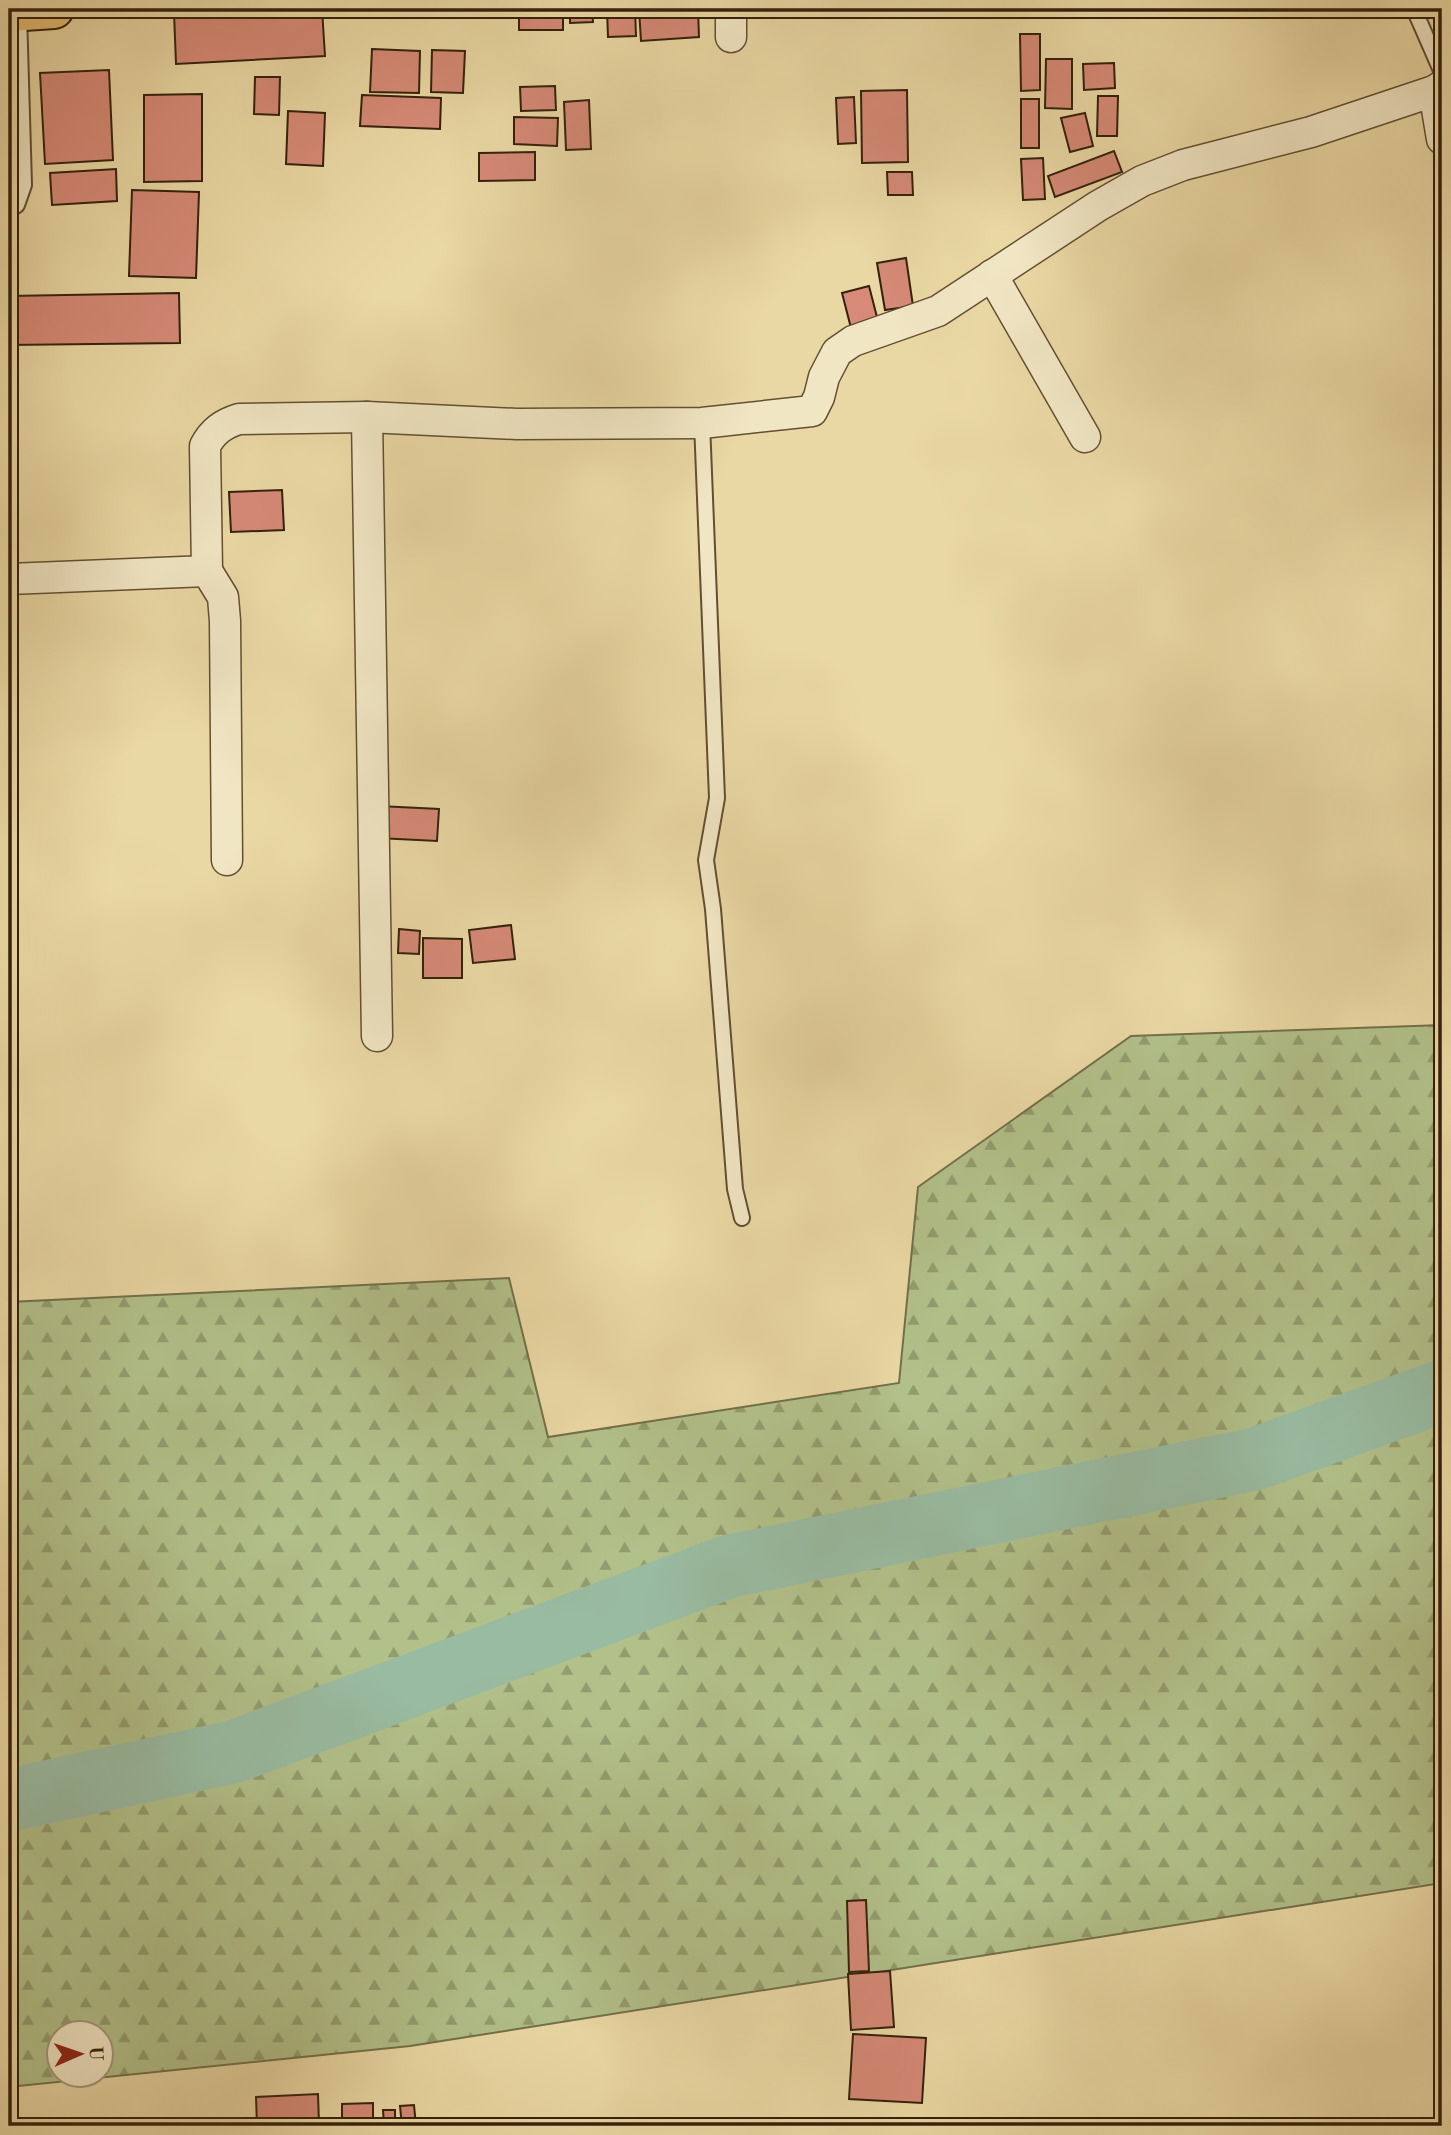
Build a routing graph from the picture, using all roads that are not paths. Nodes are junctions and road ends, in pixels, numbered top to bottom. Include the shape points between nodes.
1 (1414, 9) edge
2 (27, 11) edge
3 (1439, 83) edge
4 (1442, 139) edge
5 (9, 210) edge
6 (992, 275) junction
7 (367, 417) junction
8 (702, 423) junction
9 (1085, 437) dead end
10 (206, 571) junction
11 (9, 579) edge
12 (227, 860) dead end
13 (377, 1036) dead end
14 (742, 1218) dead end

1 - 3 lane
2 - 5 lane via 24,185 17,205
3 - 4 street
3 - 6 street via 1311,132 1183,165 1142,181
6 - 8 street via 938,311 853,341 837,352 812,411
6 - 9 street
7 - 8 street via 517,424
7 - 10 street via 239,419 217,429 205,446
7 - 13 street
8 - 14 lane via 717,798 706,860 735,1189
10 - 11 street
10 - 12 street via 223,597 225,621

